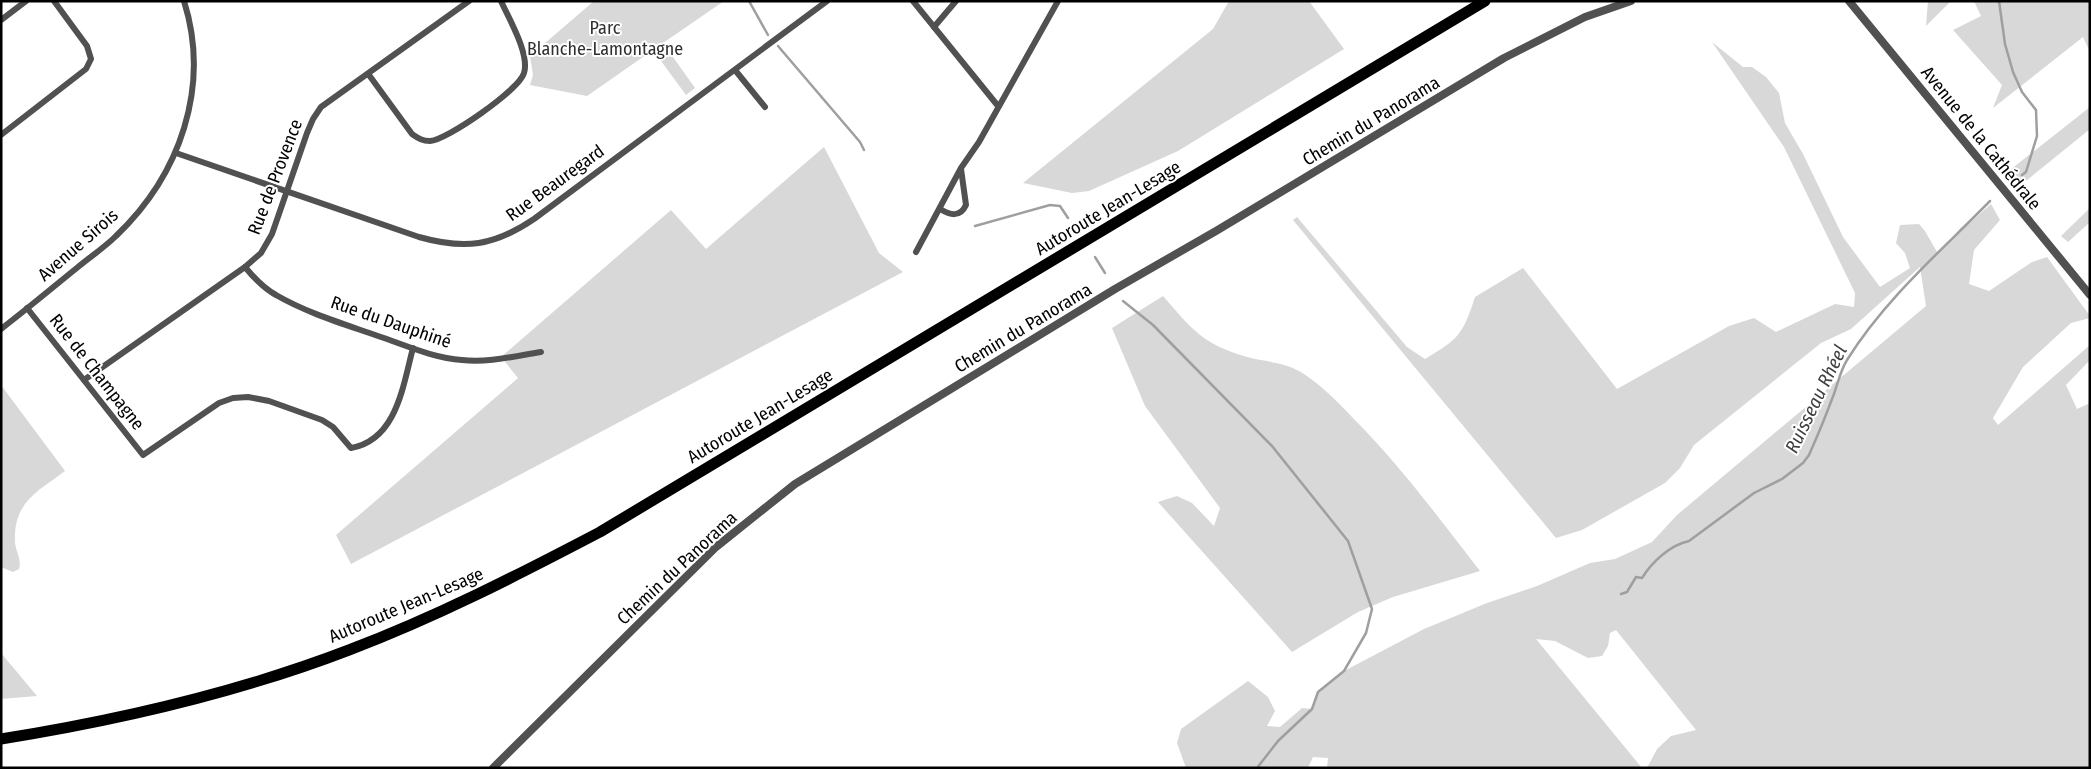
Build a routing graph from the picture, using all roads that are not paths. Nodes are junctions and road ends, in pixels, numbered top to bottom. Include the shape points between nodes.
1 (26, 1) edge
2 (54, 1) edge
3 (184, 1) edge
4 (469, 1) edge
5 (501, 1) edge
6 (827, 1) edge
7 (913, 1) edge
8 (956, 1) edge
9 (1058, 1) edge
10 (1485, 1) edge
11 (1631, 1) edge
12 (1849, 1) edge
13 (1, 20) edge
14 (934, 27) junction
15 (735, 70) junction
16 (369, 75) junction
17 (998, 106) junction
18 (765, 107) dead end
19 (1, 135) edge
20 (176, 153) junction
21 (961, 168) junction
22 (286, 190) junction
23 (940, 209) junction
24 (916, 252) dead end
25 (245, 267) junction
26 (2090, 295) edge
27 (27, 308) junction
28 (1, 329) edge
29 (413, 348) junction
30 (541, 352) dead end
31 (84, 380) junction
32 (1, 739) edge
33 (493, 768) edge

1 - 13 street
2 - 19 street via 87,46 92,59 86,70
3 - 20 street, Avenue Sirois via 191,31 194,83
4 - 16 street, Rue de Provence
5 - 16 street via 522,48 524,74 512,90 441,137 421,140 412,134
6 - 15 street, Rue Beauregard
7 - 14 street
8 - 14 street
9 - 17 street
10 - 32 highway, Autoroute Jean-Lesage via 600,532 464,601 350,650 263,680 174,706
11 - 33 street, Chemin du Panorama via 1585,17 1504,58 795,484 716,547
12 - 26 street, Avenue de la Cathédrale
14 - 17 street
15 - 18 street
15 - 22 street, Rue Beauregard via 534,219 513,233 488,242 457,245 432,240
16 - 22 street, Rue de Provence via 321,107 313,119
17 - 21 street
20 - 22 street, Rue Beauregard
20 - 27 street, Avenue Sirois via 150,197 116,236
21 - 23 street
21 - 23 street via 964,209 952,215
22 - 25 street, Rue de Provence via 272,234 261,252
23 - 24 street
25 - 29 street, Rue du Dauphiné via 258,283 295,304
25 - 31 street, Rue de Provence
27 - 28 street, Avenue Sirois
27 - 31 street, Rue de Champagne
29 - 30 street, Rue du Dauphiné via 461,360 480,361
29 - 31 street, Rue de Champagne via 395,413 368,444 351,448 333,426 322,420 248,397 219,403 143,455

